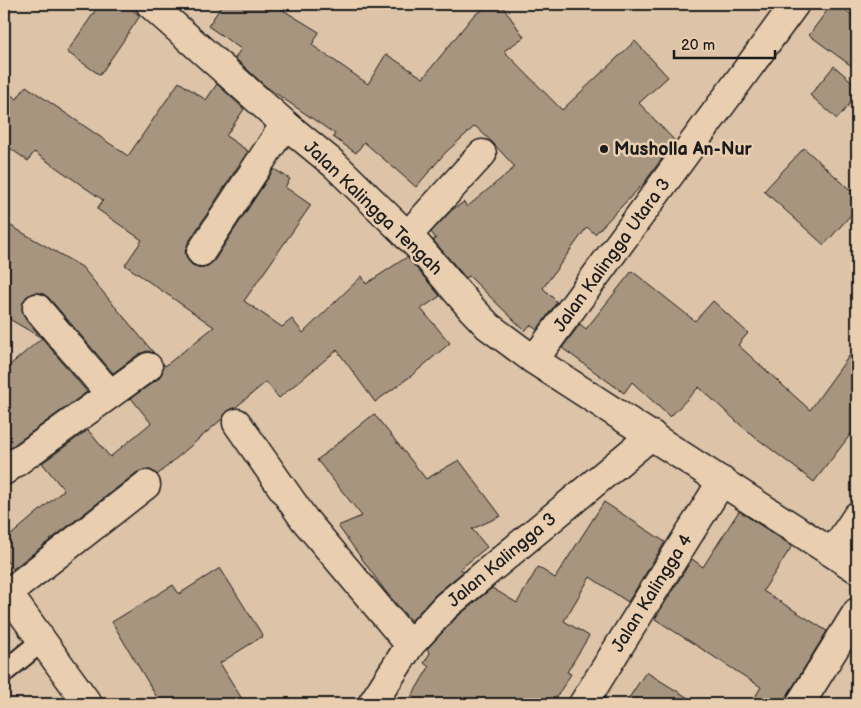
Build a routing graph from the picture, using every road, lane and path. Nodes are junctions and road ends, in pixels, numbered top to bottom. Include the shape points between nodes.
1 (150, 4) edge
2 (795, 4) edge
3 (285, 124) junction
4 (482, 154) dead end
5 (407, 236) junction
6 (201, 252) dead end
7 (37, 308) dead end
8 (534, 360) junction
9 (148, 367) dead end
10 (110, 394) junction
11 (236, 423) dead end
12 (652, 435) junction
13 (4, 471) edge
14 (722, 481) junction
15 (146, 485) dead end
16 (857, 516) edge
17 (833, 552) junction
18 (857, 568) edge
19 (6, 591) edge
20 (857, 612) edge
21 (43, 640) junction
22 (410, 646) junction
23 (4, 672) edge
24 (88, 704) edge
25 (372, 704) edge
26 (583, 704) edge
27 (800, 704) edge

1 - 3 street, Jalan Kalingga Tengah
2 - 8 street, Jalan Kalingga Utara 3
3 - 5 street, Jalan Kalingga Tengah via 335,165
3 - 6 street
4 - 5 street
5 - 8 street, Jalan Kalingga Tengah via 488,326
7 - 10 street
8 - 12 street, Jalan Kalingga Tengah
9 - 10 street
10 - 13 street
11 - 22 street via 304,519
12 - 14 street, Jalan Kalingga Tengah
12 - 22 street, Jalan Kalingga 3 via 446,606
14 - 17 street, Jalan Kalingga Tengah
14 - 26 street, Jalan Kalingga 4
15 - 19 street
16 - 17 street
17 - 18 street, Jalan Kalingga Tengah
19 - 21 street
20 - 27 street
21 - 23 lane
21 - 24 street
22 - 25 street, Jalan Kalingga 3

